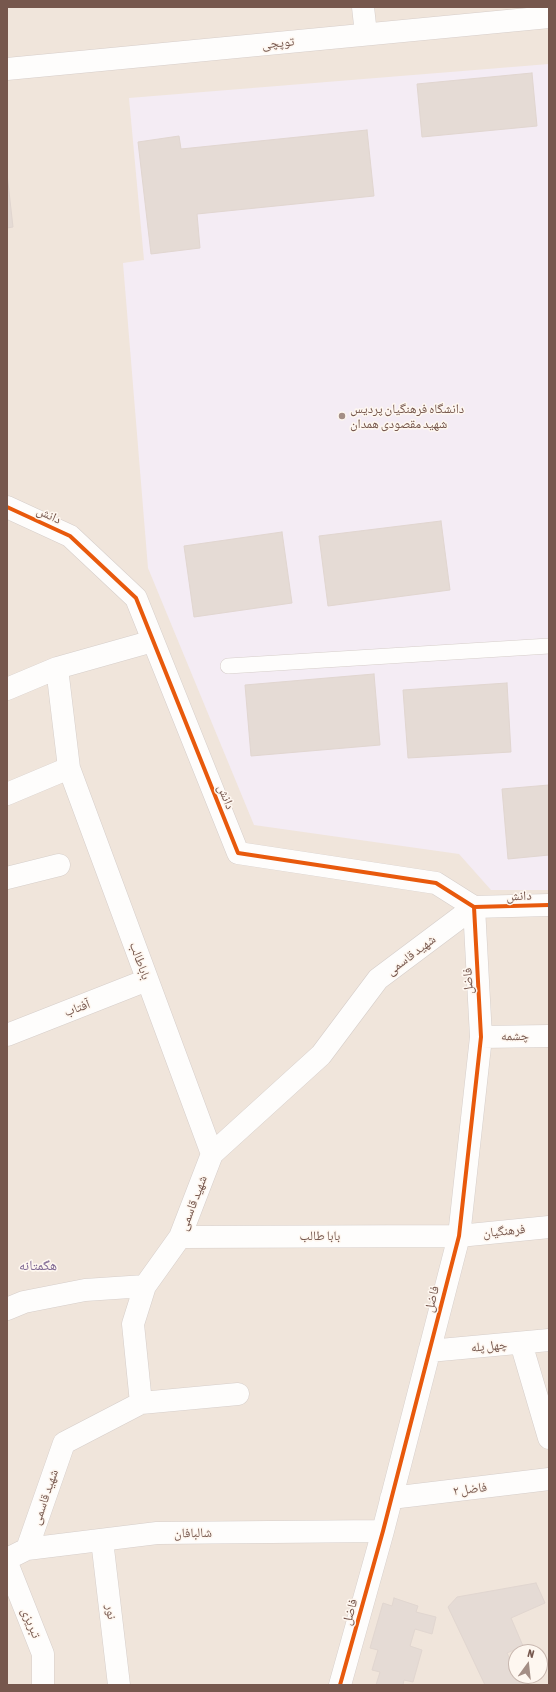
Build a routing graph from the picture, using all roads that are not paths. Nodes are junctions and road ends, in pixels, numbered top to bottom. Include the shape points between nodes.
1 (363, 7) edge
2 (549, 17) edge
3 (366, 34) junction
4 (7, 69) edge
5 (7, 507) edge
6 (154, 641) junction
7 (549, 646) edge
8 (228, 666) dead end
9 (58, 668) junction
10 (7, 689) edge
11 (69, 768) junction
12 (7, 794) edge
13 (59, 865) dead end
14 (7, 878) edge
15 (549, 905) edge
16 (474, 907) junction
17 (147, 980) junction
18 (7, 1035) edge
19 (549, 1036) edge
20 (481, 1037) junction
21 (212, 1154) junction
22 (549, 1227) edge
23 (459, 1236) junction
24 (180, 1237) junction
25 (145, 1286) junction
26 (7, 1309) edge
27 (549, 1340) edge
28 (520, 1343) junction
29 (429, 1351) junction
30 (238, 1394) dead end
31 (142, 1403) junction
32 (549, 1438) edge
33 (549, 1480) edge
34 (391, 1498) junction
35 (383, 1531) junction
36 (102, 1540) junction
37 (27, 1549) junction
38 (7, 1559) edge
39 (7, 1562) edge
40 (43, 1685) edge
41 (119, 1685) edge
42 (340, 1685) edge

1 - 3 street
2 - 3 street, توپچی
3 - 4 street, توپچی
5 - 6 street, دانش via 70,536 136,598
6 - 9 street
6 - 16 street, دانش via 238,853 436,883
7 - 8 lane
9 - 10 street
9 - 11 street, باباطالب
11 - 12 street
11 - 17 street, باباطالب
13 - 14 street
15 - 16 street, دانش
16 - 20 street, فاضل
16 - 21 street, شهید قاسمی via 378,979 321,1055
17 - 18 street, آفتاب
17 - 21 street, باباطالب
19 - 20 street, چشمه
20 - 23 street, فاضل
21 - 24 street, شهید قاسمی
22 - 23 street, فرهنگیان
23 - 24 street, بابا طالب
23 - 29 street, فاضل
24 - 25 street, شهید قاسمی
25 - 26 street via 85,1290 24,1302
25 - 31 street, شهید قاسمی via 133,1324
27 - 28 street, چهل پله
28 - 29 street, چهل پله
28 - 32 street
29 - 34 street, فاضل
30 - 31 street
31 - 37 street, شهید قاسمی via 64,1443
33 - 34 street, فاضل ۲
34 - 35 street, فاضل
35 - 36 street, شالبافان via 158,1534
35 - 42 street, فاضل
36 - 37 street, شالبافان
36 - 41 street, نور
37 - 38 street, شالبافان
39 - 40 street, تبریزی via 43,1654

